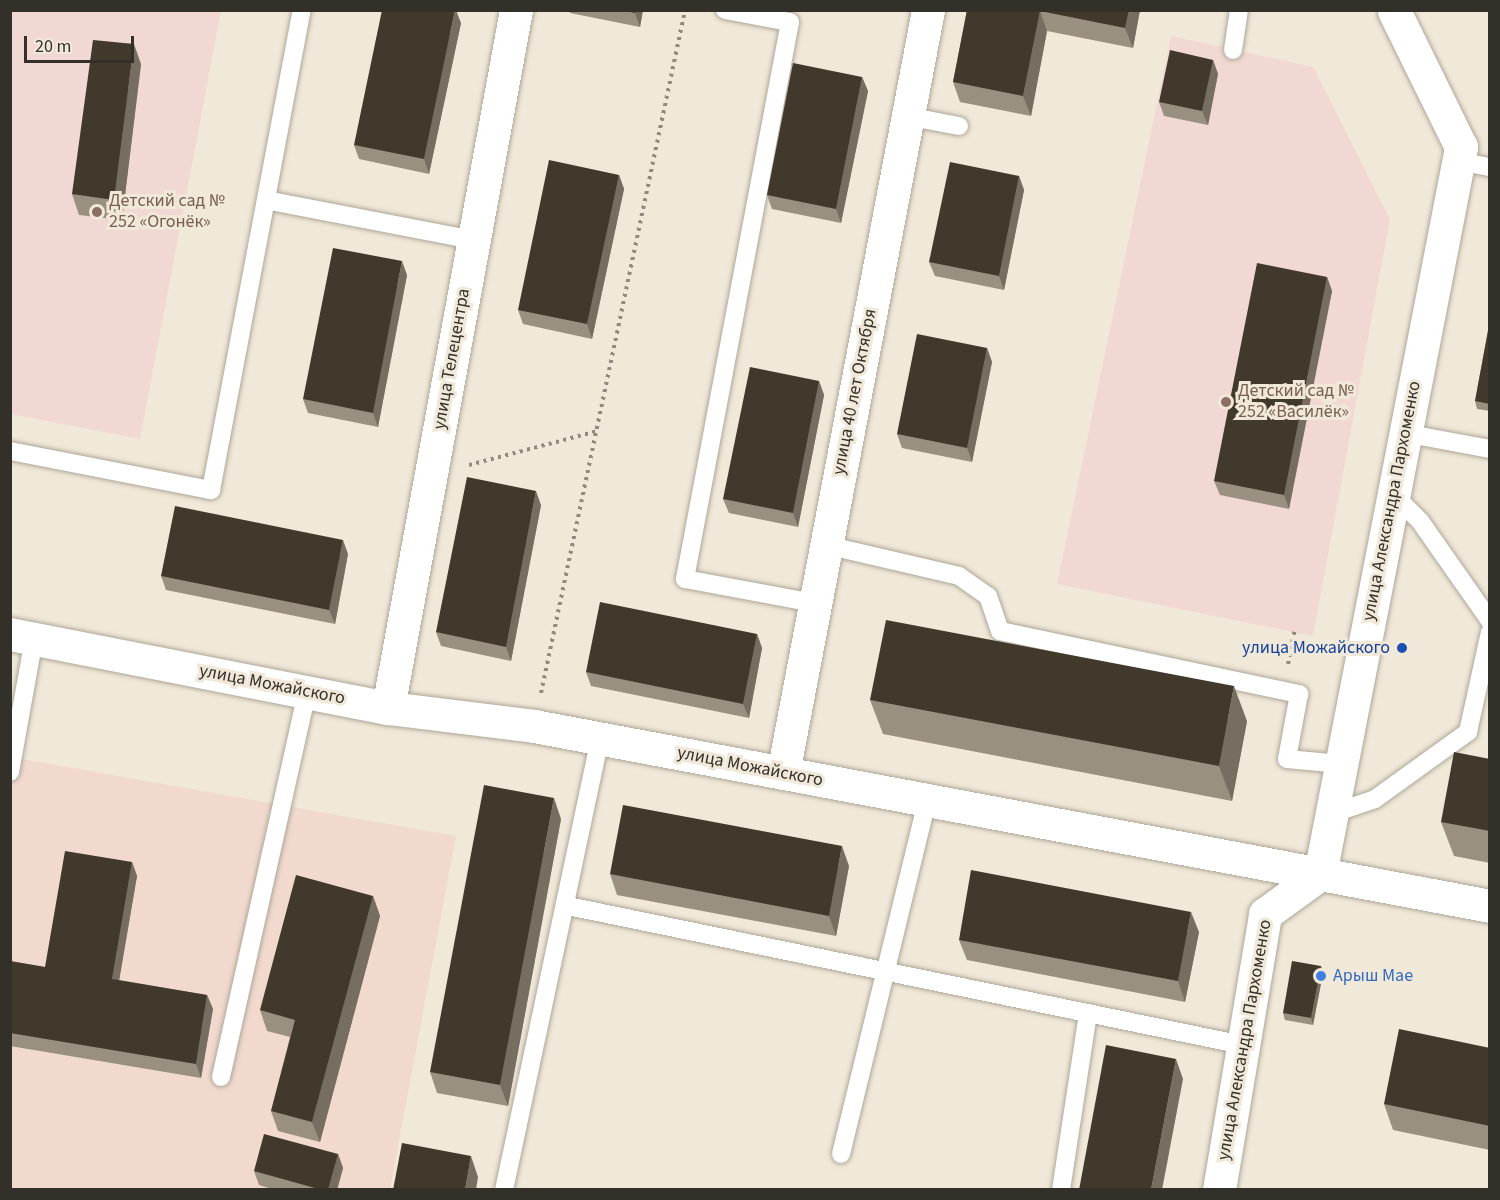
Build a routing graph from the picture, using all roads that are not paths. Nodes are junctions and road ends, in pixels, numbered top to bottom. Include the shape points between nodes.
1 (303, 10) edge
2 (516, 10) edge
3 (725, 10) edge
4 (928, 10) edge
5 (1239, 10) edge
6 (1394, 11) edge
7 (1233, 50) dead end
8 (907, 116) junction
9 (959, 126) dead end
10 (1458, 161) junction
11 (1490, 167) edge
12 (266, 200) junction
13 (474, 240) junction
14 (1404, 433) junction
15 (1490, 449) edge
16 (10, 452) edge
17 (1393, 494) junction
18 (826, 545) junction
19 (814, 603) junction
20 (1490, 621) edge
21 (1490, 632) edge
22 (22, 636) edge
23 (307, 693) junction
24 (388, 708) junction
25 (600, 738) junction
26 (1341, 764) junction
27 (10, 772) edge
28 (783, 773) junction
29 (927, 800) junction
30 (1331, 814) junction
31 (1320, 874) junction
32 (568, 906) junction
33 (1490, 906) edge
34 (888, 971) junction
35 (1088, 1012) junction
36 (1243, 1045) junction
37 (221, 1077) dead end
38 (841, 1154) dead end
39 (504, 1190) edge
40 (1061, 1190) edge
41 (1219, 1190) edge

1 - 12 lane
2 - 13 street, улица Телецентра
3 - 19 lane via 790,22 685,579
4 - 8 street, улица 40 лет Октября
5 - 7 lane
6 - 10 street, улица Александра Пархоменко via 1461,147
8 - 9 lane
8 - 18 street, улица 40 лет Октября
10 - 11 lane
10 - 14 street, улица Александра Пархоменко
12 - 13 lane
12 - 16 lane via 211,490
13 - 24 street, улица Телецентра
14 - 15 lane
14 - 17 street, улица Александра Пархоменко
17 - 20 lane via 1420,521
17 - 26 street, улица Александра Пархоменко
18 - 19 street, улица 40 лет Октября
18 - 26 lane via 959,576 988,596 1000,631 1299,694 1287,759
19 - 28 street, улица 40 лет Октября
21 - 30 lane via 1468,732 1376,799
22 - 23 street, улица Можайского
22 - 27 lane
23 - 24 street, улица Можайского
23 - 37 lane
24 - 25 street, улица Можайского
25 - 28 street, улица Можайского
25 - 32 lane
26 - 30 street, улица Александра Пархоменко
28 - 29 street, улица Можайского
29 - 31 street, улица Можайского
29 - 34 lane
30 - 31 street, улица Александра Пархоменко
31 - 33 street, улица Можайского
31 - 36 street, улица Александра Пархоменко via 1265,914
32 - 34 lane
32 - 39 lane
34 - 35 lane
34 - 38 lane
35 - 36 lane
35 - 40 lane
36 - 41 street, улица Александра Пархоменко

